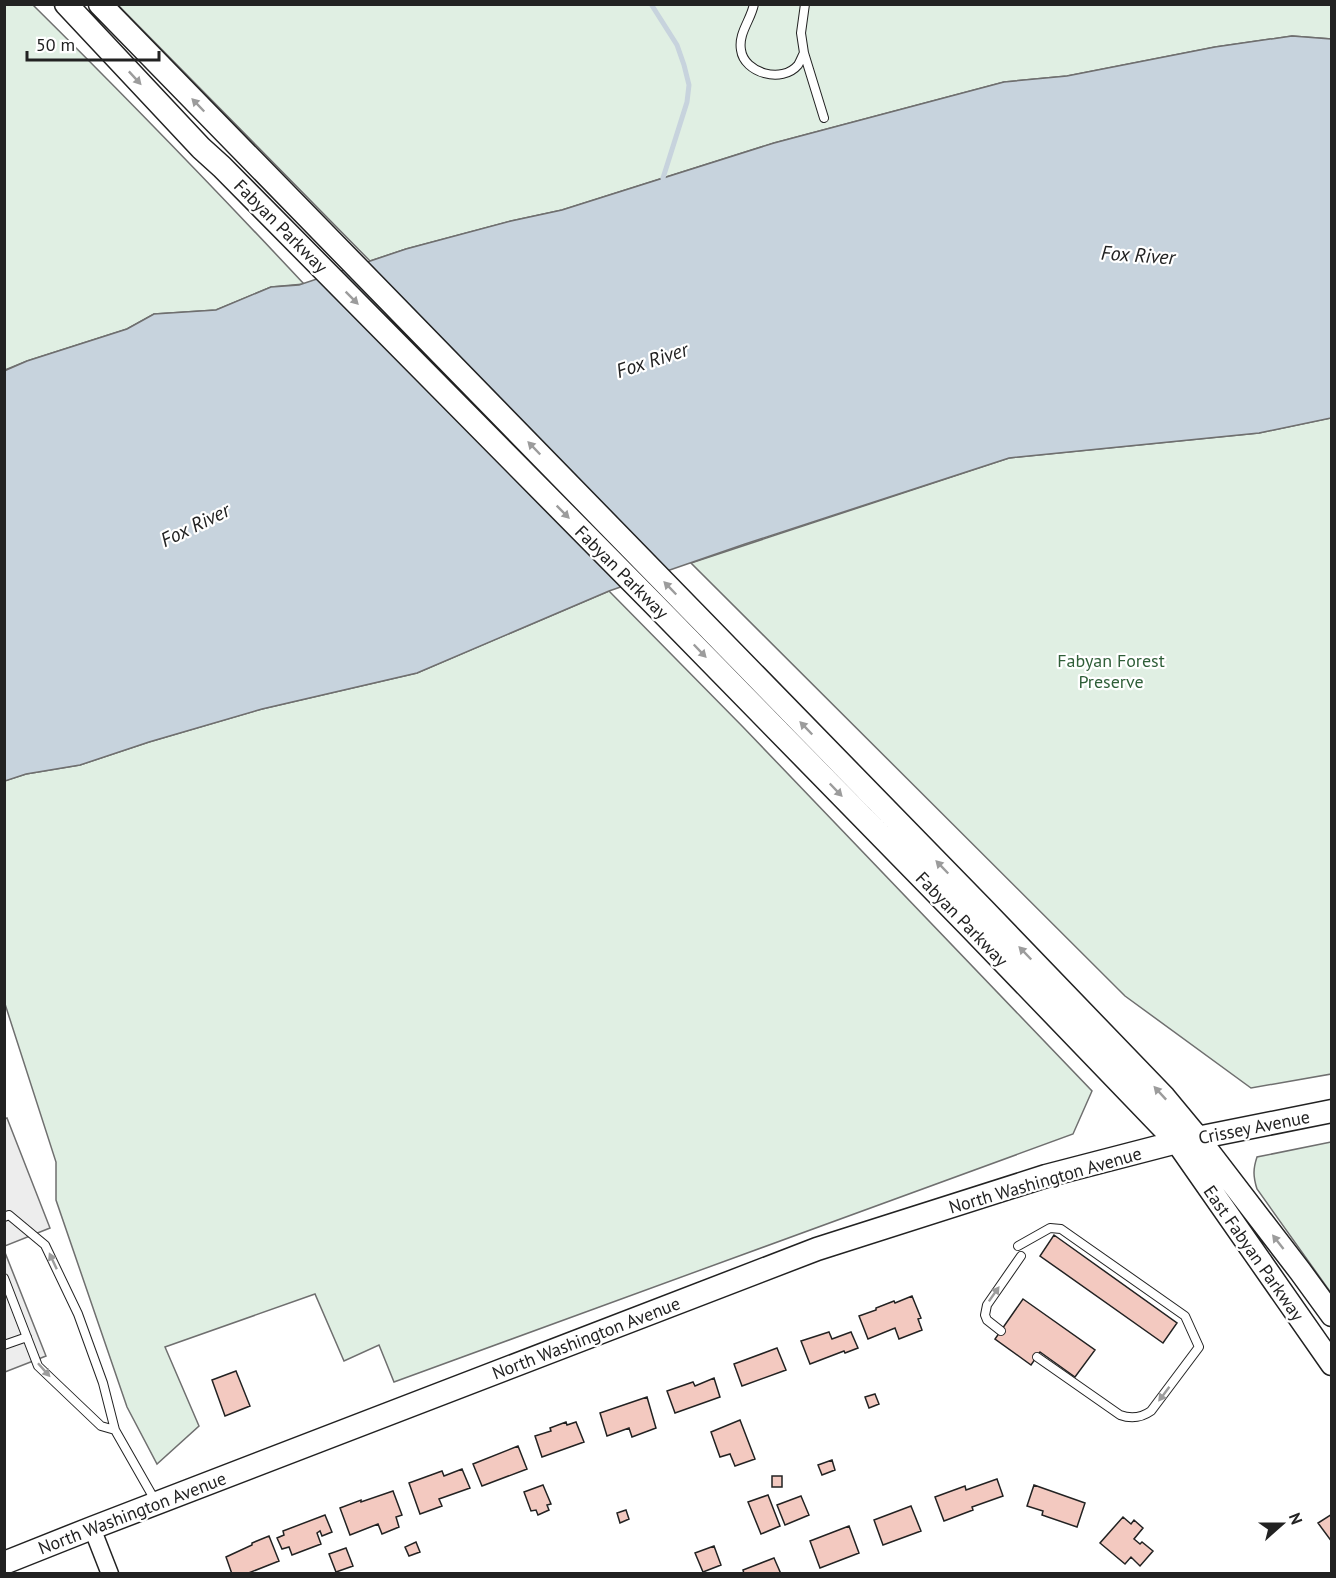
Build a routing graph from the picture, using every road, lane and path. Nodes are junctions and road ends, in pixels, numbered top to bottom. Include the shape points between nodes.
1 (66, 4) edge
2 (100, 4) edge
3 (754, 4) edge
4 (805, 4) edge
5 (804, 53) junction
6 (824, 118) dead end
7 (976, 917) junction
8 (1332, 1111) edge
9 (1187, 1140) junction
10 (4, 1217) edge
11 (1018, 1246) dead end
12 (1021, 1256) dead end
13 (4, 1278) edge
14 (1332, 1315) edge
15 (1001, 1331) dead end
16 (27, 1337) junction
17 (4, 1345) edge
18 (1037, 1357) dead end
19 (1332, 1364) edge
20 (115, 1430) junction
21 (156, 1503) junction
22 (92, 1528) junction
23 (4, 1563) edge
24 (110, 1574) edge

1 -> 7 main road, Fabyan Parkway via 193,140 646,596
7 -> 2 main road, Fabyan Parkway
3 - 5 lane via 740,40 744,61 764,74 778,75 798,65
4 - 5 lane via 801,33
5 - 6 lane
7 - 9 main road, Fabyan Parkway
8 - 9 main road, Crissey Avenue
14 -> 9 main road, East Fabyan Parkway via 1300,1271
9 - 19 main road, East Fabyan Parkway
9 - 21 main road, North Washington Avenue via 1046,1176 818,1249
20 -> 10 lane via 78,1314 45,1245 9,1215
11 -> 18 lane via 1050,1228 1061,1229 1185,1316 1198,1347 1151,1411 1132,1418 1120,1415
15 -> 12 lane via 987,1320 985,1309
13 - 16 lane
16 - 17 lane
16 -> 20 lane via 38,1366 101,1426
20 - 21 lane
21 - 22 main road, North Washington Avenue
22 - 23 main road, North Washington Avenue
22 - 24 street

